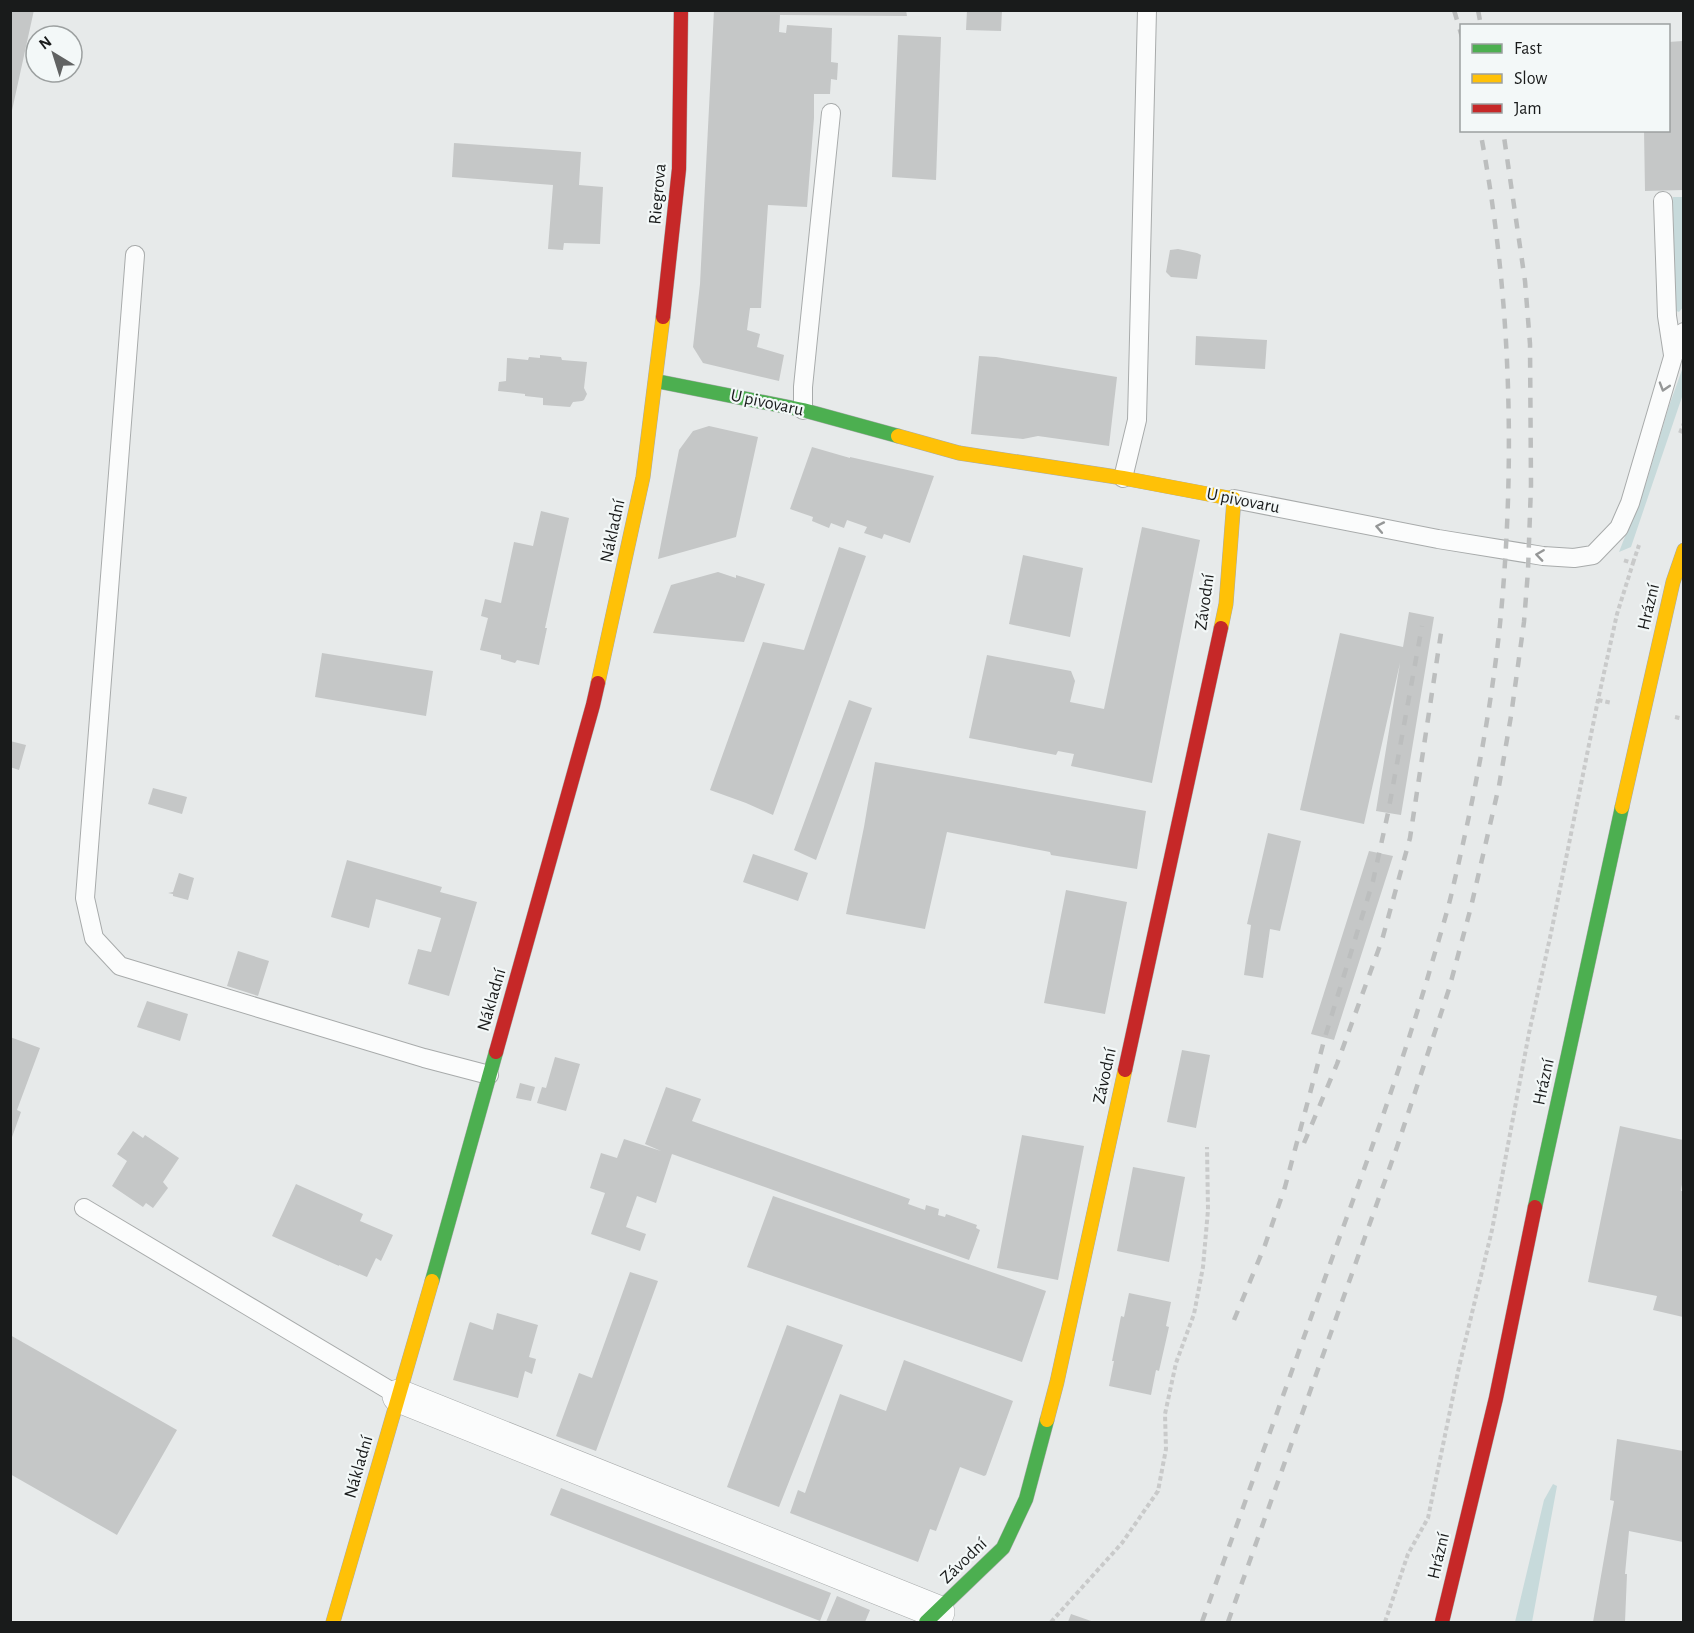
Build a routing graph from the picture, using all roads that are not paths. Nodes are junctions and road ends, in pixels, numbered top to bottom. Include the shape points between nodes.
1 (681, 10) edge
2 (1147, 10) edge
3 (831, 113) dead end
4 (1664, 201) dead end
5 (135, 255) dead end
6 (1683, 332) edge
7 (1673, 357) junction
8 (656, 381) junction
9 (803, 410) junction
10 (1123, 478) junction
11 (1234, 499) junction
12 (1683, 550) edge
13 (1678, 584) edge
14 (489, 1075) junction
15 (84, 1208) dead end
16 (399, 1396) junction
17 (932, 1617) edge
18 (333, 1623) edge
19 (1442, 1623) edge

1 - 8 main road, Riegrova via 679,168
2 - 10 lane via 1137,420
3 - 9 lane
4 - 7 lane via 1667,316
5 - 14 lane via 85,898 94,938 120,966
6 - 7 lane
7 -> 11 lane, U pivovaru via 1630,503 1619,528 1593,555 1543,556
8 - 9 main road, U pivovaru
8 - 14 main road, Nákladní via 643,477 593,705
9 - 10 main road, U pivovaru via 959,453
10 - 11 main road, U pivovaru
11 - 17 main road, Závodní via 1226,604 1057,1382 1026,1498 1003,1548
12 - 13 main road, Hrázní
13 - 19 main road, Hrázní via 1638,732 1496,1398
14 - 16 main road, Nákladní
15 - 16 lane
16 - 17 street
16 - 18 main road, Nákladní

